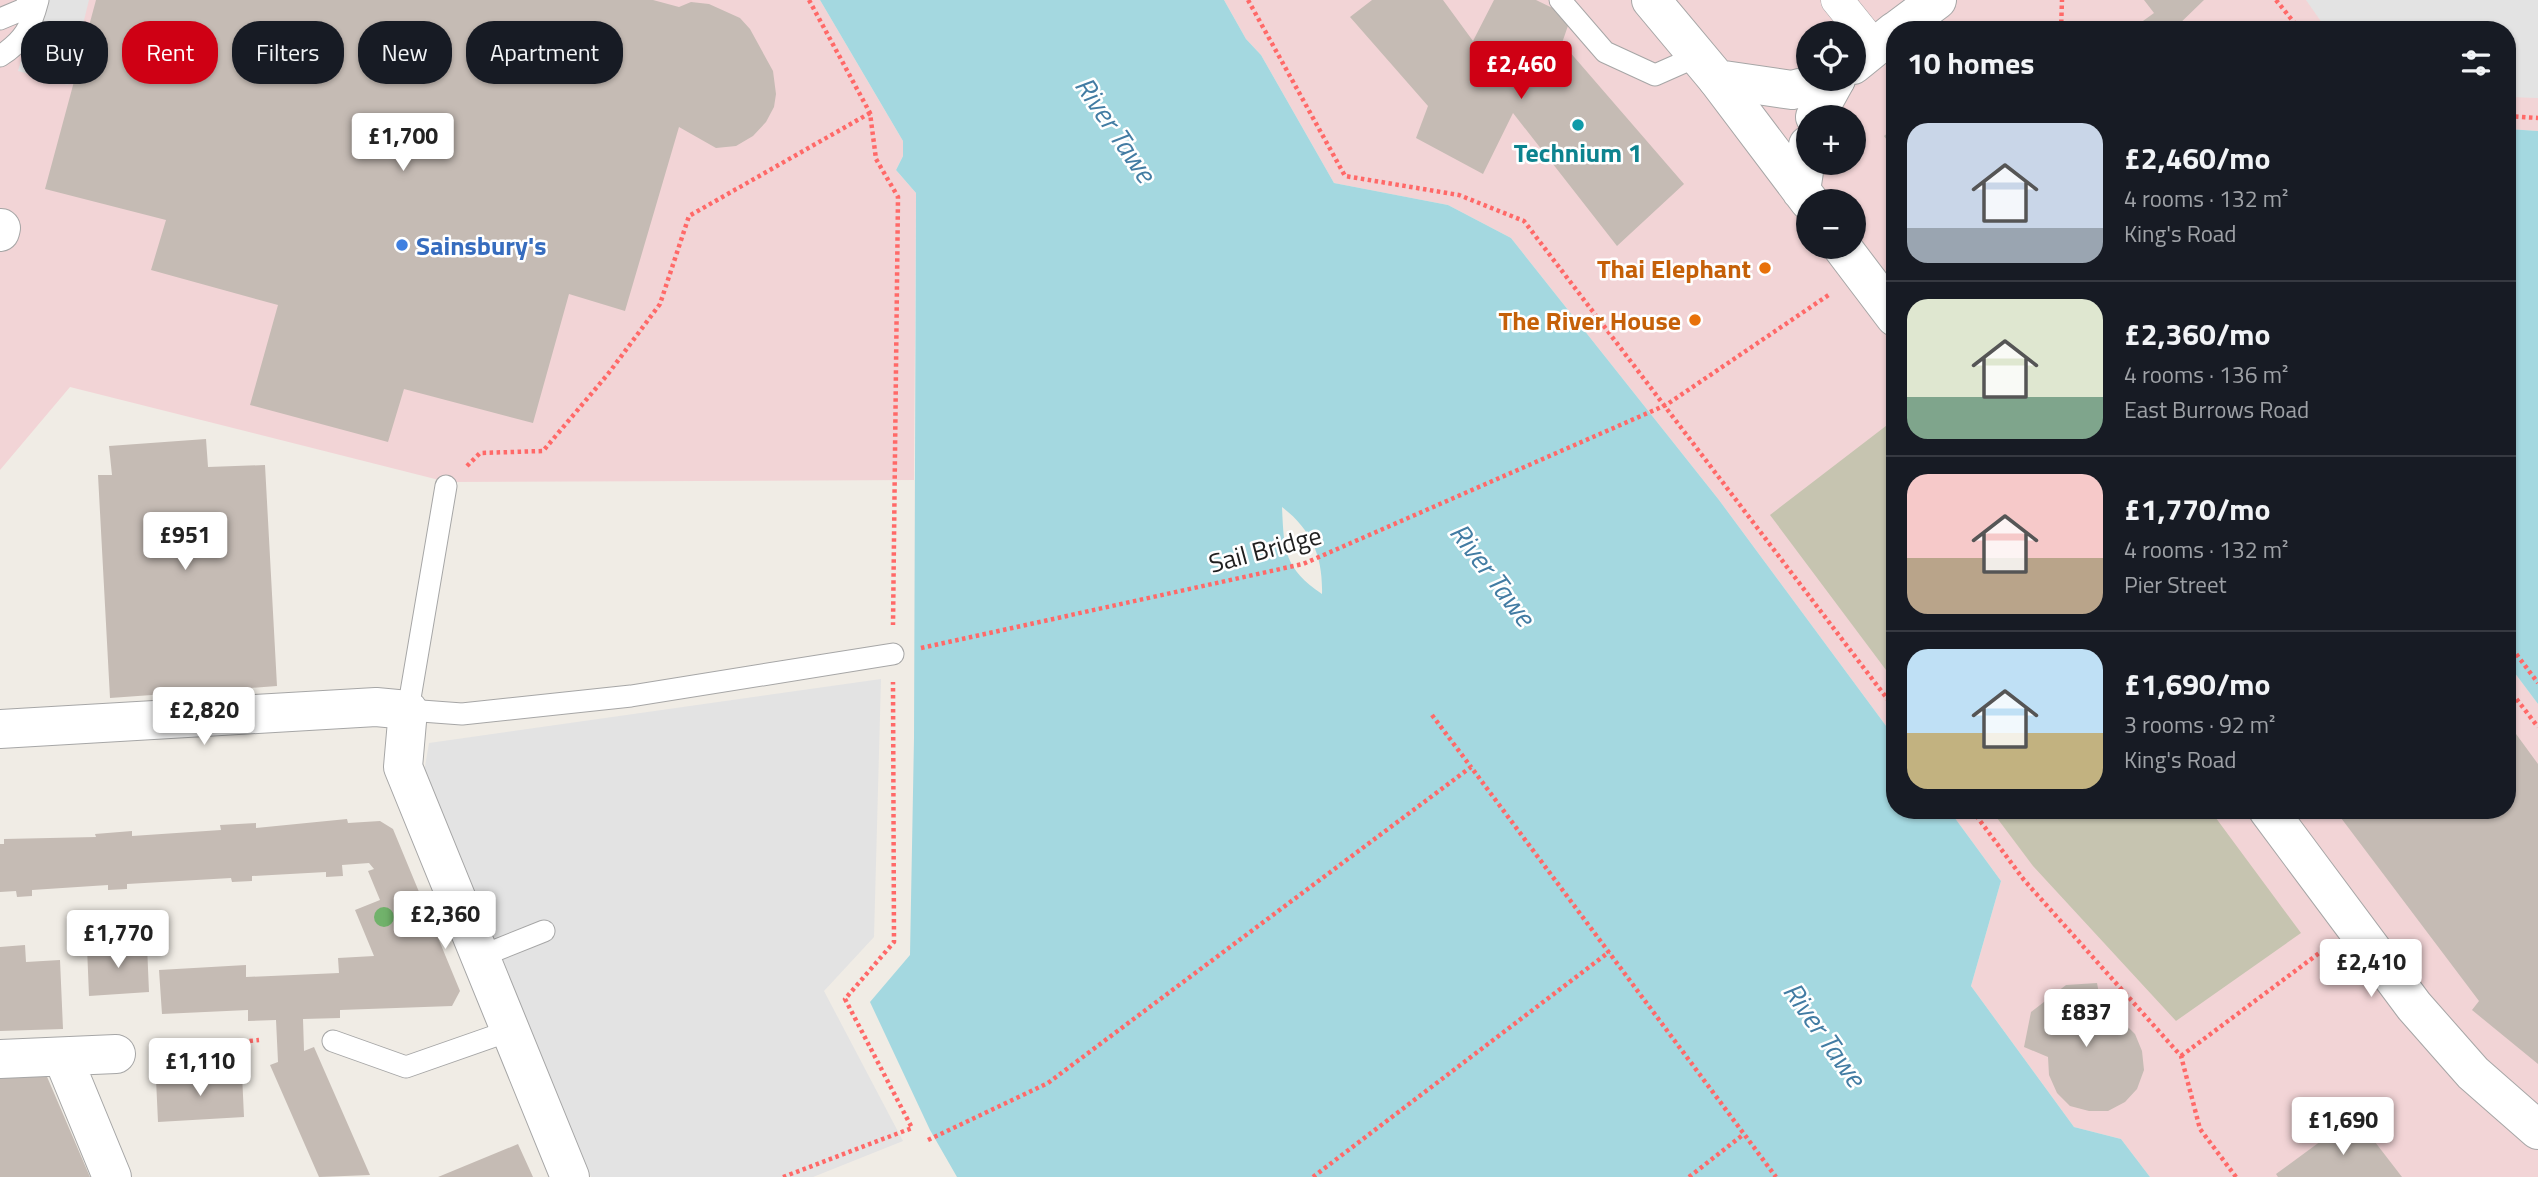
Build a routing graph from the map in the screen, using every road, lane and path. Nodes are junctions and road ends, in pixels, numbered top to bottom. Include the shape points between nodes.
1 (29, 0) edge
2 (38, 0) edge
3 (808, 0) edge
4 (1248, 0) edge
5 (1560, 0) edge
6 (1651, 0) edge
7 (1837, 0) edge
8 (2062, 0) edge
9 (2276, 0) edge
10 (1931, 2) edge
11 (0, 19) edge
12 (1907, 21) edge
13 (2061, 21) edge
14 (2293, 21) edge
15 (1880, 43) edge
16 (0, 56) edge
17 (1707, 68) junction
18 (1796, 89) edge
19 (870, 113) junction
20 (2516, 117) edge
21 (2538, 118) edge
22 (1800, 189) edge
23 (1852, 259) edge
24 (1886, 305) edge
25 (1666, 405) junction
26 (446, 486) joint
27 (893, 654) junction
28 (2516, 654) edge
29 (2538, 683) edge
30 (1886, 697) edge
31 (2516, 698) edge
32 (408, 710) junction
33 (1432, 715) dead end
34 (2538, 727) edge
35 (0, 729) edge
36 (1471, 767) junction
37 (1979, 819) edge
38 (2274, 819) edge
39 (2354, 926) junction
40 (544, 931) dead end
41 (1609, 952) junction
42 (479, 957) junction
43 (509, 1031) junction
44 (259, 1040) dead end
45 (333, 1041) dead end
46 (116, 1054) joint
47 (2181, 1056) junction
48 (63, 1058) junction
49 (0, 1059) edge
50 (2538, 1130) edge
51 (1744, 1134) junction
52 (928, 1140) dead end
53 (112, 1177) edge
54 (570, 1177) edge
55 (783, 1177) edge
56 (1313, 1177) edge
57 (1689, 1177) edge
58 (1776, 1177) edge
59 (2236, 1177) edge

1 - 11 lane via 24,9
2 - 16 lane via 30,31
3 - 19 path
4 - 25 path via 1345,176 1459,195 1524,221
5 - 17 lane via 1605,52 1655,75
6 - 17 street
7 - 15 street
8 - 13 path
9 - 14 path
10 - 12 street
17 - 18 street
17 - 22 street
19 - 26 path via 689,216 660,304 543,451 480,453
19 - 27 path via 876,159 898,197
20 - 21 path
23 - 24 street
23 - 25 path, Sail Bridge
25 - 27 path, Sail Bridge via 1303,564
25 - 30 path
26 - 32 lane
27 - 32 lane via 631,696 462,714
27 - 55 path via 894,942 845,999 912,1128
28 - 29 path
31 - 34 path
32 - 35 street via 376,707
32 - 42 street via 403,767
33 - 36 path
36 - 41 path
36 - 52 path via 1048,1083
37 - 47 path via 2024,880
38 - 39 street
39 - 47 path
39 - 50 street via 2414,1006 2473,1073
40 - 42 lane
41 - 51 path
41 - 56 path
42 - 43 street
43 - 45 lane via 406,1067
43 - 54 street
44 - 46 path
46 - 48 street
47 - 59 path via 2200,1129
48 - 49 street
48 - 53 street
51 - 57 path
51 - 58 path

